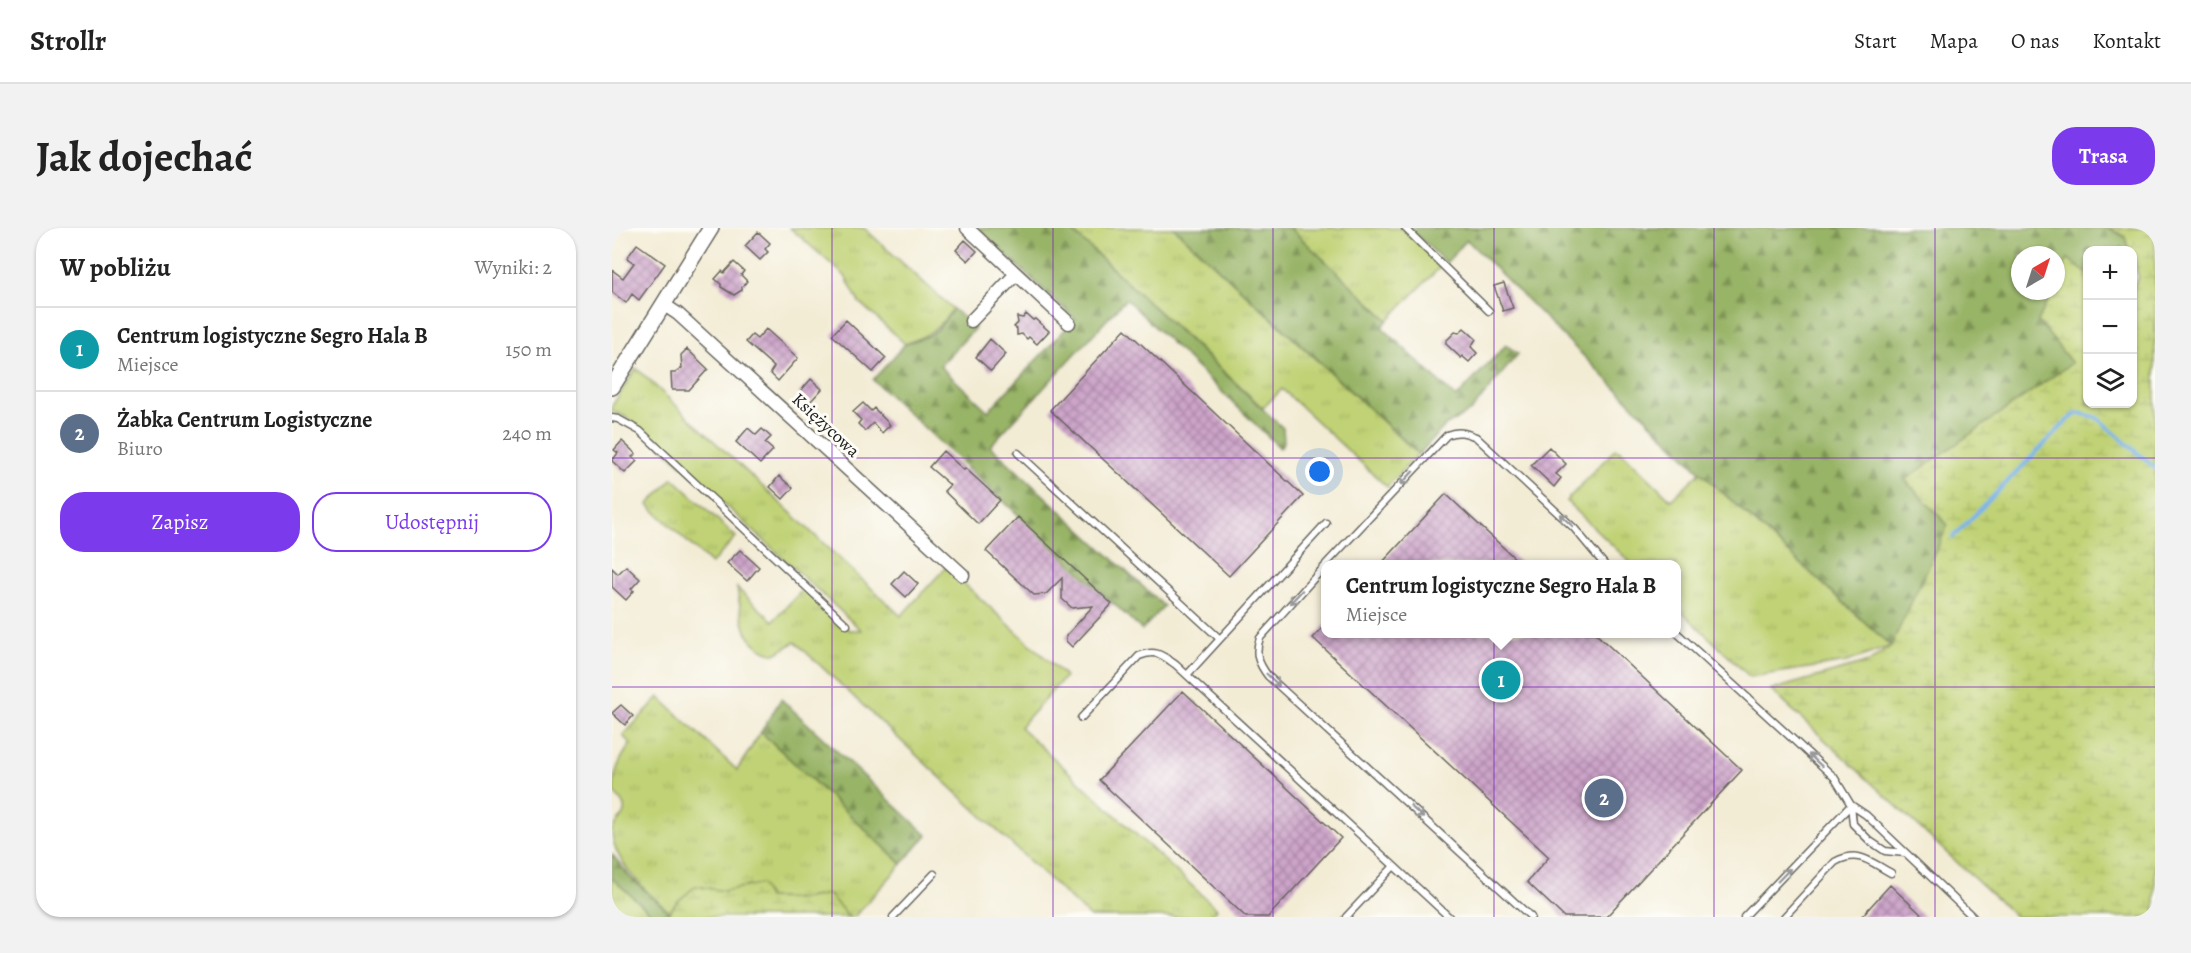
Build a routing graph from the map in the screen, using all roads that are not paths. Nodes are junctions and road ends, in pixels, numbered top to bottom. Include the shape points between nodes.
1 (711, 228) edge
2 (967, 228) edge
3 (1405, 228) edge
4 (1016, 274) junction
5 (663, 304) junction
6 (1489, 311) dead end
7 (971, 321) dead end
8 (1069, 323) dead end
9 (617, 369) edge
10 (612, 387) edge
11 (612, 418) edge
12 (1018, 453) dead end
13 (1326, 523) dead end
14 (1331, 560) edge
15 (1601, 560) edge
16 (1321, 571) edge
17 (963, 575) dead end
18 (847, 625) dead end
19 (1681, 636) edge
20 (1220, 639) junction
21 (1187, 675) junction
22 (1081, 718) dead end
23 (1851, 805) junction
24 (1905, 853) junction
25 (1394, 866) junction
26 (1891, 873) dead end
27 (934, 874) dead end
28 (893, 917) edge
29 (1346, 917) edge
30 (1449, 917) edge
31 (1531, 917) edge
32 (1744, 917) edge
33 (1784, 917) edge
34 (1973, 917) edge

1 - 5 street
2 - 4 street
3 - 6 lane
4 - 7 street
4 - 8 street
5 - 9 street
5 - 17 street, Księżycowa
9 - 10 street
11 - 18 lane via 640,431
12 - 20 lane
13 - 20 lane
15 -> 14 lane via 1574,528 1476,437 1464,432 1447,435
16 -> 31 lane via 1260,638 1259,664
23 -> 19 lane via 1834,777
20 - 21 lane
21 - 22 lane via 1159,653 1145,653
21 - 25 lane
23 - 24 lane
23 - 24 lane via 1853,824 1870,841 1885,851
32 -> 23 lane
24 - 34 lane
25 - 29 lane
25 - 30 lane
26 - 33 lane via 1859,856 1843,858
27 - 28 lane

